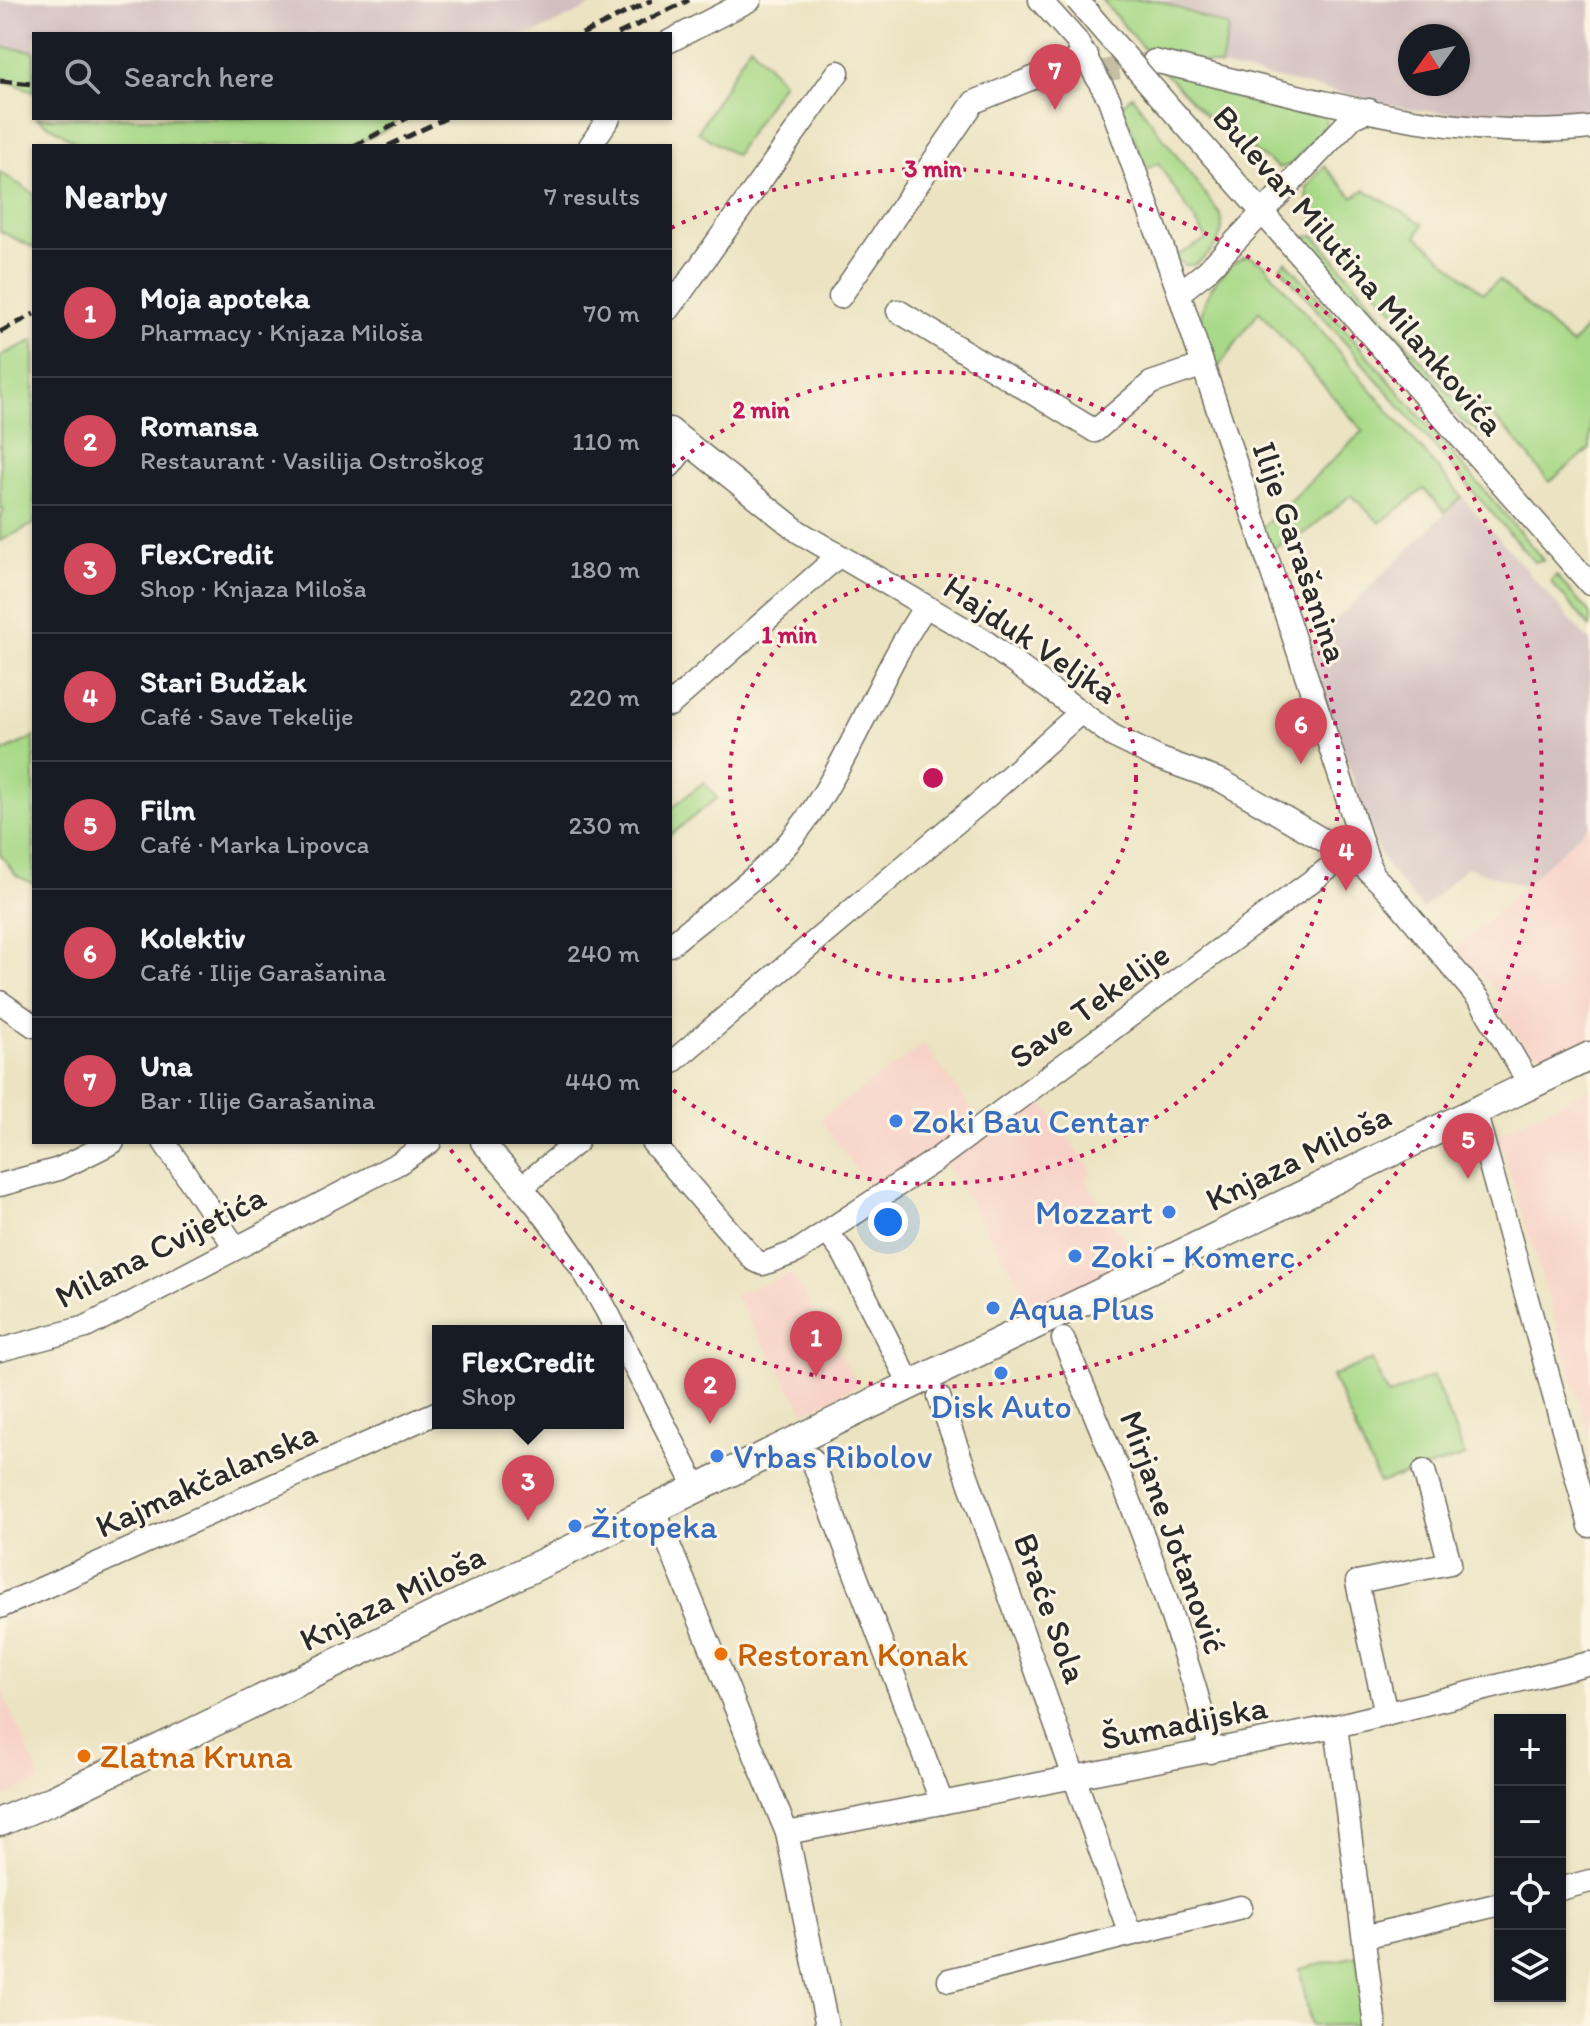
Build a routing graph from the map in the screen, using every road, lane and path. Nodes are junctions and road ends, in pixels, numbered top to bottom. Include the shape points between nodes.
1 (750, 0) edge
2 (1040, 0) edge
3 (1077, 0) edge
4 (672, 40) edge
5 (1087, 56) junction
6 (1154, 61) tunnel mouth
7 (838, 72) dead end
8 (1369, 110) junction
9 (608, 120) edge
10 (1590, 128) edge
11 (591, 144) edge
12 (1264, 212) junction
13 (1179, 293) junction
14 (840, 297) dead end
15 (672, 305) edge
16 (898, 311) dead end
17 (1201, 366) junction
18 (679, 436) edge
19 (672, 459) edge
20 (837, 557) junction
21 (1589, 580) edge
22 (925, 607) junction
23 (672, 703) edge
24 (1081, 712) junction
25 (1348, 854) junction
26 (1373, 874) junction
27 (672, 943) edge
28 (0, 1002) edge
29 (32, 1025) edge
30 (1590, 1056) edge
31 (672, 1062) edge
32 (1530, 1085) junction
33 (1475, 1111) junction
34 (109, 1144) edge
35 (165, 1144) edge
36 (427, 1144) edge
37 (484, 1144) edge
38 (575, 1144) edge
39 (654, 1144) edge
40 (0, 1185) edge
41 (523, 1186) junction
42 (827, 1232) junction
43 (235, 1247) junction
44 (612, 1325) edge
45 (1063, 1339) dead end
46 (624, 1348) edge
47 (0, 1350) edge
48 (910, 1384) junction
49 (939, 1397) dead end
50 (432, 1415) edge
51 (812, 1459) dead end
52 (1424, 1471) dead end
53 (697, 1489) junction
54 (655, 1511) junction
55 (1590, 1526) edge
56 (0, 1607) edge
57 (1590, 1663) edge
58 (1386, 1714) junction
59 (1336, 1726) junction
60 (1210, 1752) junction
61 (1076, 1778) junction
62 (942, 1803) junction
63 (0, 1822) edge
64 (787, 1833) junction
65 (1590, 1881) edge
66 (1566, 1887) edge
67 (1494, 1905) edge
68 (1241, 1907) dead end
69 (1130, 1934) junction
70 (1364, 1937) junction
71 (949, 1980) dead end
72 (827, 2026) edge
73 (1375, 2026) edge

1 - 4 street
2 - 5 street, Ilije Garašanina
3 - 12 street, Bulevar Milutina Milankovića, bridge
5 - 13 street, Ilije Garašanina via 1109,99
5 - 14 street via 974,102
6 - 8 street
7 - 15 street
8 - 10 street via 1479,128
8 - 12 street via 1353,117
9 - 11 street
12 - 13 street
12 - 21 street, Bulevar Milutina Milankovića
13 - 17 street, Ilije Garašanina
16 - 17 street via 1095,431 1151,383
17 - 26 street, Ilije Garašanina
18 - 19 street
18 - 20 street, Hajduk Veljka
20 - 22 street, Hajduk Veljka
20 - 23 street
22 - 24 street, Hajduk Veljka via 1000,651
22 - 27 street via 794,836
24 - 25 street, Hajduk Veljka via 1137,748 1260,800
24 - 31 street
25 - 26 street, Hajduk Veljka
25 - 42 street, Save Tekelije via 937,1159
26 - 32 street, Ilije Garašanina via 1480,1000
28 - 29 street
30 - 32 main road, Knjaza Miloša
32 - 33 main road, Knjaza Miloša
33 - 48 main road, Knjaza Miloša
33 - 55 street
34 - 40 street via 59,1169
35 - 43 street
36 - 43 street, Milana Cvijetića
37 - 41 street
38 - 41 street
39 - 42 street, Save Tekelije via 754,1260 772,1262
41 - 44 street via 574,1253
42 - 48 street via 844,1254
43 - 47 street, Milana Cvijetića via 86,1327
45 - 60 street, Mirjane Jotanović via 1165,1597 1199,1697
46 - 53 street
48 - 53 main road, Knjaza Miloša
49 - 61 street, Braće Sola
50 - 56 street, Kajmakčalanska
51 - 62 street
52 - 58 street via 1450,1563 1357,1582
53 - 54 main road, Knjaza Miloša
54 - 63 main road, Knjaza Miloša
54 - 64 street
57 - 58 street, Šumadijska
58 - 59 street, Šumadijska
59 - 60 street, Šumadijska
59 - 70 street
60 - 61 street, Šumadijska
61 - 62 street, Šumadijska
61 - 69 street, Braće Sola
62 - 64 street, Šumadijska
64 - 72 street
65 - 66 street
67 - 70 street
68 - 69 street
69 - 71 street
70 - 73 street

